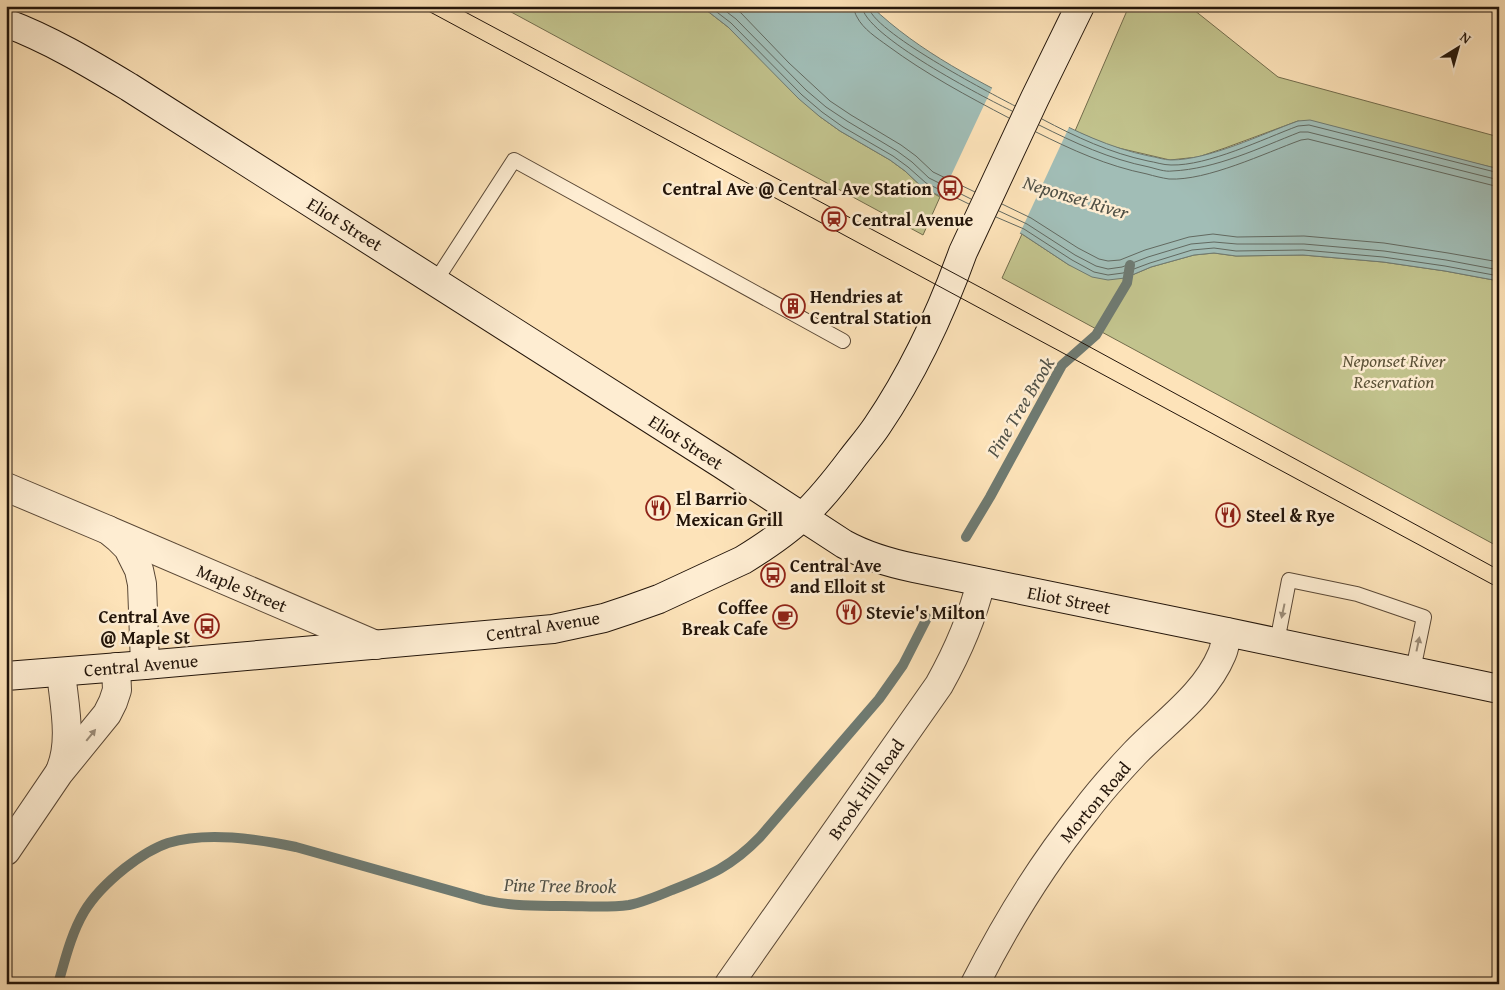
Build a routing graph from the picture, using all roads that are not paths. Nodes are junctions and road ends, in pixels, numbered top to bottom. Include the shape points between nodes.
1 (1080, 6) edge
2 (6, 23) edge
3 (435, 282) junction
4 (843, 341) dead end
5 (6, 487) edge
6 (802, 517) junction
7 (108, 530) junction
8 (982, 582) junction
9 (1227, 632) junction
10 (1277, 642) junction
11 (376, 645) junction
12 (145, 665) junction
13 (116, 667) junction
14 (1413, 670) junction
15 (61, 672) junction
16 (6, 676) edge
17 (1499, 689) edge
18 (59, 773) junction
19 (6, 851) edge
20 (729, 984) edge
21 (975, 984) edge

1 - 6 street, Central Avenue via 901,388 876,428
2 - 3 street, Eliot Street via 60,48 129,87
3 - 4 lane via 514,160
3 - 6 street, Eliot Street
5 - 7 street, Maple Street
6 - 8 street, Eliot Street via 858,552 877,559
6 - 11 street, Central Avenue via 743,560 659,599 612,615 553,629
7 - 11 street, Maple Street
7 - 12 street, Maple Street via 128,548 139,570
8 - 9 street, Eliot Street
8 - 20 street, Brook Hill Road via 963,640 939,685
9 - 10 street, Eliot Street
9 - 21 street, Morton Road via 1223,652 1206,682 1110,781 1047,861 999,938
10 - 14 street, Eliot Street
14 -> 10 lane via 1424,617 1357,594 1289,580
11 - 12 street, Central Avenue
12 - 13 street, Central Avenue
13 - 15 street, Central Avenue
18 -> 13 street via 107,714 117,690
14 - 17 street, Eliot Street
15 - 16 street, Central Avenue
15 - 18 street via 66,735 64,761
18 - 19 street

